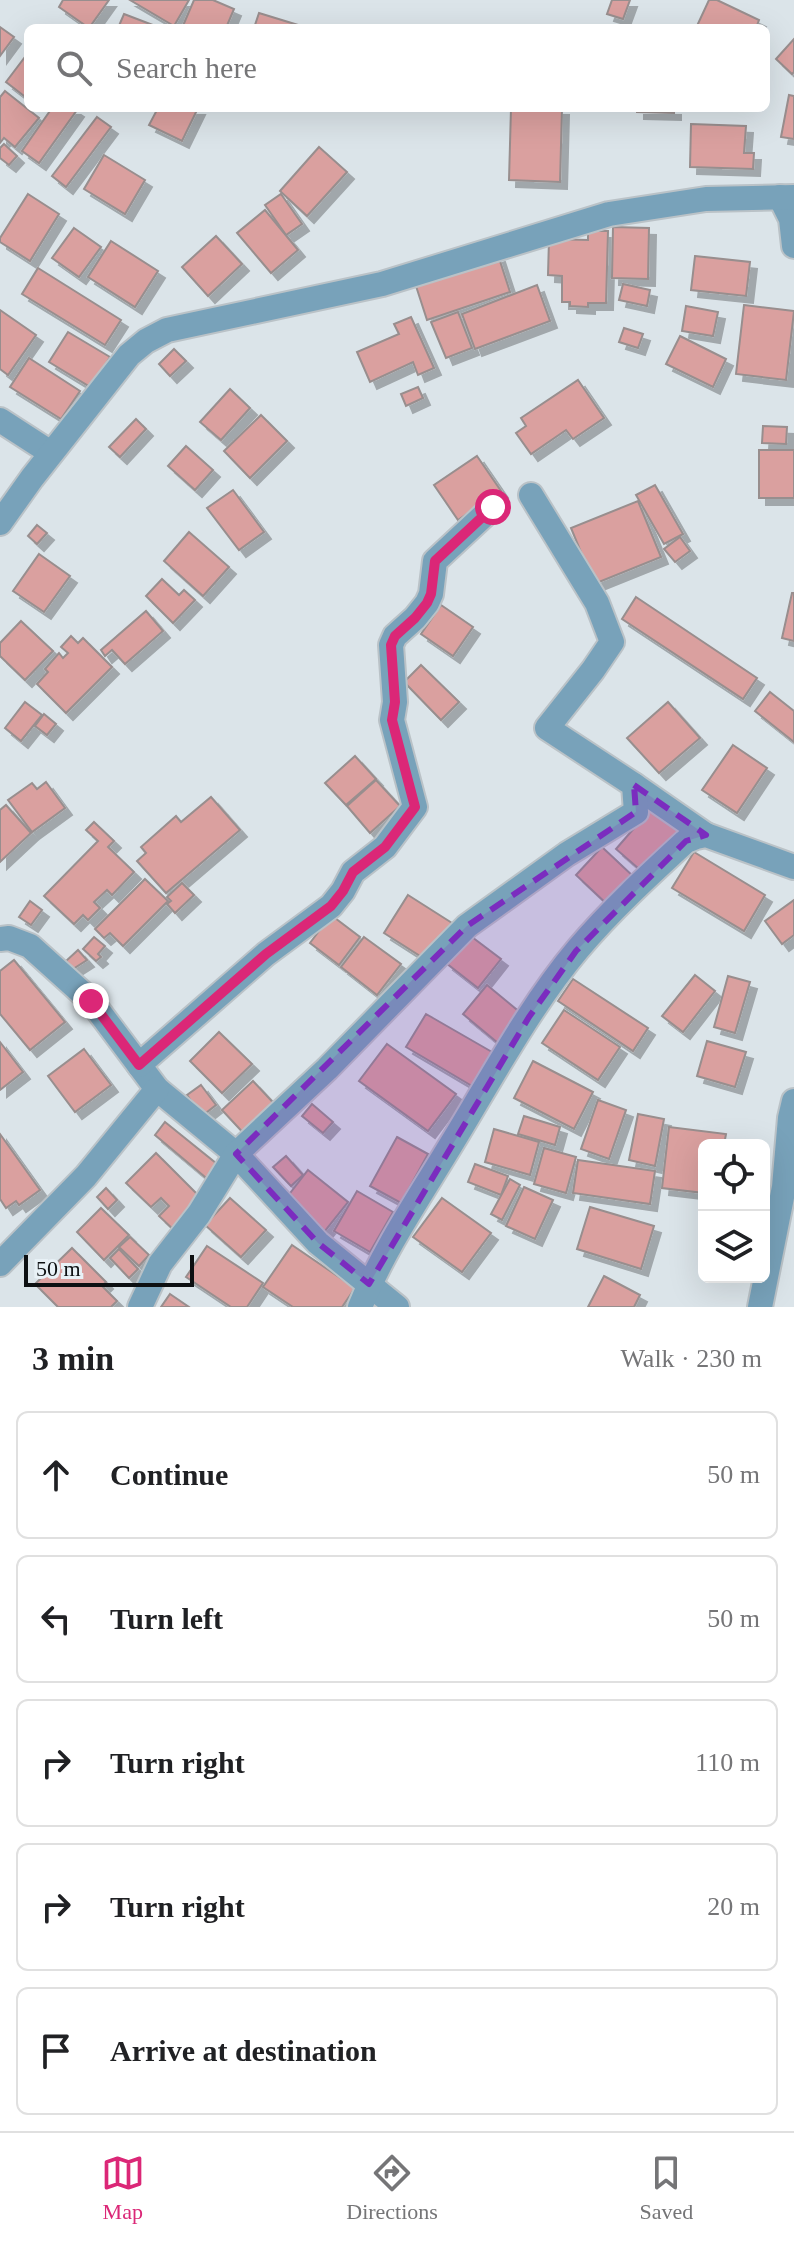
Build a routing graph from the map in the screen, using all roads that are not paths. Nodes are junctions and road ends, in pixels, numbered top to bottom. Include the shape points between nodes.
1 (787, 197) edge
2 (794, 246) edge
3 (0, 420) edge
4 (51, 453) junction
5 (531, 495) dead end
6 (493, 507) dead end
7 (0, 523) edge
8 (634, 785) junction
9 (706, 835) junction
10 (794, 867) edge
11 (0, 939) edge
12 (139, 1065) junction
13 (157, 1089) junction
14 (794, 1101) edge
15 (236, 1154) junction
16 (0, 1264) edge
17 (365, 1296) edge
18 (140, 1307) edge
19 (397, 1307) edge
20 (760, 1307) edge

1 - 2 street
1 - 4 street via 706,199 609,214 382,284 167,330 129,355
3 - 4 street
4 - 7 street
5 - 8 street via 597,603 612,642 547,728
6 - 12 street via 435,561 427,603 391,645 392,720 415,807 385,847 353,872 331,906 266,954
8 - 9 street
8 - 15 street via 636,812 467,926
9 - 10 street
9 - 17 street via 686,841 576,951 423,1190
11 - 12 street via 30,946 91,1001
12 - 13 street
13 - 15 street
13 - 16 street via 86,1176
14 - 20 street via 784,1187
15 - 17 street
15 - 18 street via 160,1264
17 - 19 street

